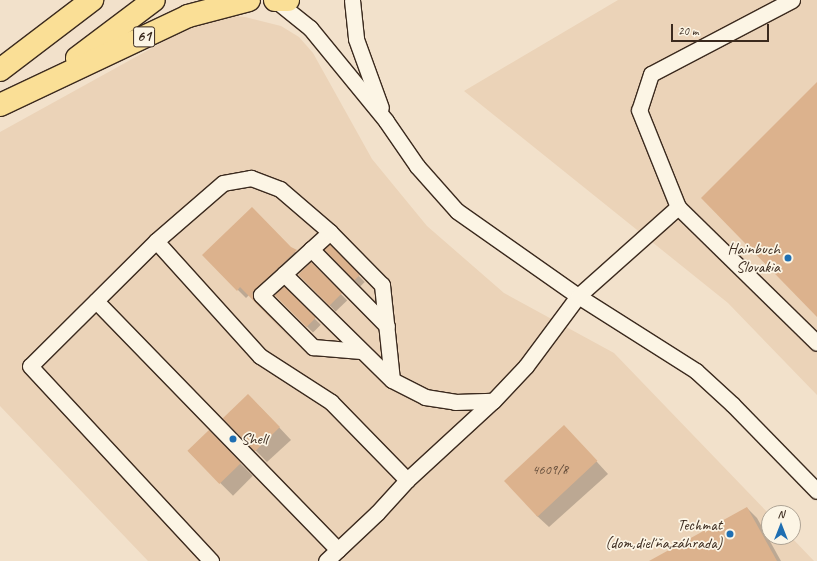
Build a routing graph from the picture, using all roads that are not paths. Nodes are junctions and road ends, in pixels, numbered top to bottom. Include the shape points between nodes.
1 (92, 0) edge
2 (154, 0) edge
3 (249, 0) edge
4 (275, 0) edge
5 (288, 0) edge
6 (352, 0) edge
7 (792, 0) edge
8 (0, 70) edge
9 (43, 84) junction
10 (0, 105) edge
11 (386, 120) junction
12 (678, 207) junction
13 (330, 232) junction
14 (156, 241) junction
15 (311, 249) junction
16 (284, 274) junction
17 (578, 296) junction
18 (96, 301) junction
19 (387, 326) junction
20 (817, 343) edge
21 (361, 350) junction
22 (392, 380) junction
23 (493, 401) junction
24 (407, 480) junction
25 (817, 491) edge
26 (338, 550) junction
27 (212, 561) edge
28 (326, 561) edge

1 - 8 main road
2 - 9 main road, 61
3 - 9 main road, 61 via 188,16
4 - 5 main road
4 - 11 lane via 310,28
6 - 11 lane via 356,39
7 - 12 lane via 651,74 639,110
9 - 10 main road, 61
11 - 17 lane via 418,166 457,211
12 - 17 lane
12 - 20 lane
13 - 14 lane via 280,189 250,178 223,183
13 - 15 lane
13 - 19 lane via 382,285
14 - 18 lane
14 - 24 lane via 260,356 331,402
15 - 16 lane
15 - 19 lane
16 - 21 lane
16 - 21 lane via 261,296 313,347
17 - 23 lane via 526,366
17 - 25 lane via 696,371 733,404
18 - 26 lane
18 - 27 lane via 30,366
19 - 22 lane
21 - 22 lane
22 - 23 lane via 425,397 455,402
23 - 24 lane
24 - 26 lane
26 - 28 lane

